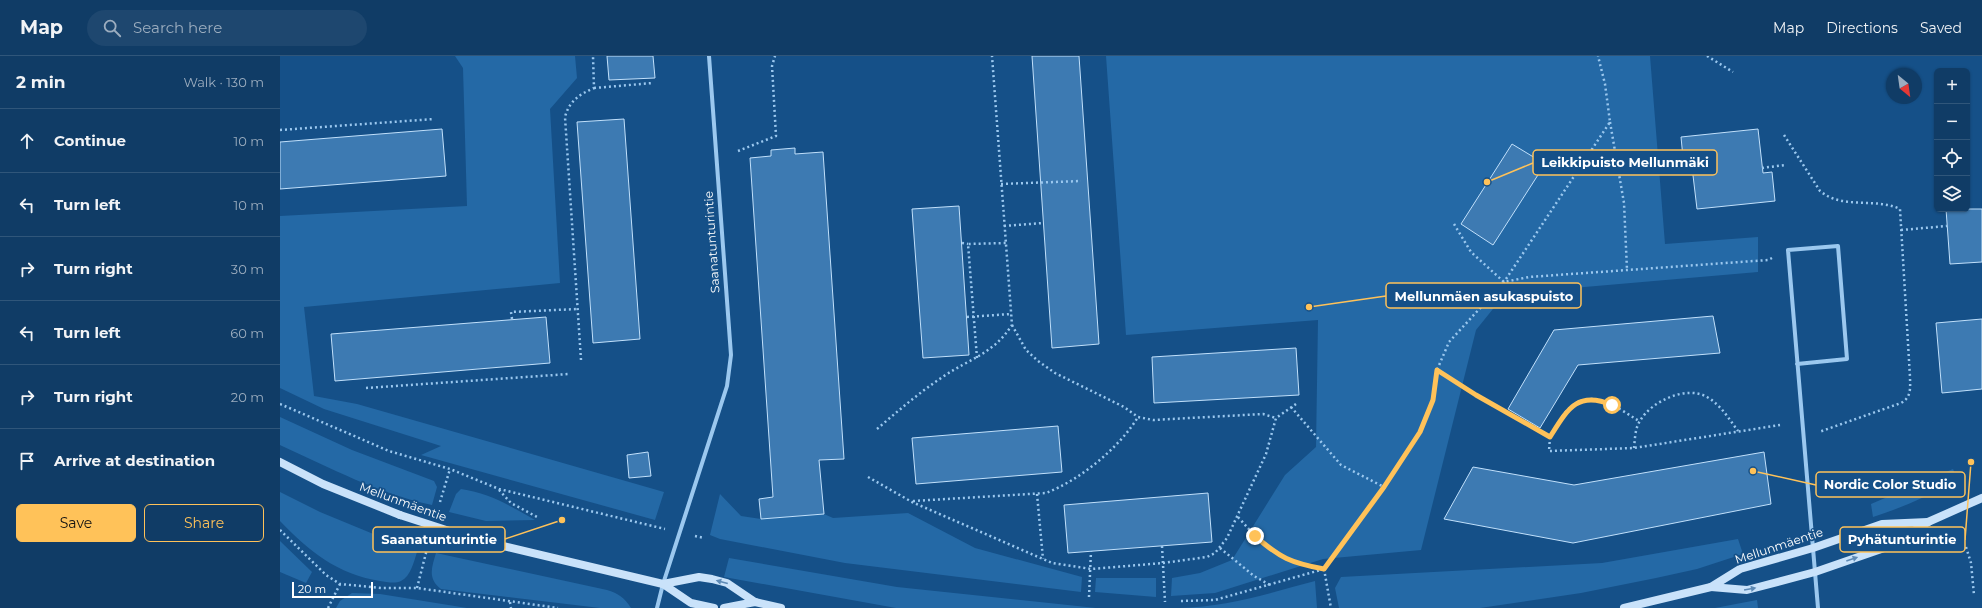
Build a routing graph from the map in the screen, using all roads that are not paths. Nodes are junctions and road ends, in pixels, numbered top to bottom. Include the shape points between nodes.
1 (709, 56) edge
2 (1797, 364) junction
3 (280, 462) edge
4 (1982, 498) edge
5 (1928, 522) junction
6 (1813, 548) junction
7 (1815, 572) junction
8 (663, 584) junction
9 (1711, 587) junction
10 (755, 602) junction
11 (657, 608) edge
12 (714, 608) edge
13 (724, 608) edge
14 (781, 608) edge
15 (1624, 608) edge
16 (1818, 608) edge

1 - 8 street, Saanatunturintie via 730,355 727,386
2 - 2 street via 1788,250 1838,246 1847,359
2 - 6 street
3 - 8 main road, Mellunmäentie, bridge via 323,484 400,515 474,539
4 - 5 main road, Mellunmäentie
5 - 6 main road, Mellunmäentie via 1882,524
7 -> 5 main road, Mellunmäentie via 1890,546
6 - 7 street
6 - 9 main road, Mellunmäentie via 1740,569
9 -> 7 main road, Mellunmäentie via 1747,590
7 - 16 street
10 -> 8 main road, Mellunmäentie via 727,583 698,577
8 - 11 street, Saanatunturintie
8 - 12 main road, Mellunmäentie via 691,603
9 - 15 main road, Mellunmäentie
10 - 13 main road, Mellunmäentie
10 - 14 main road, Mellunmäentie

